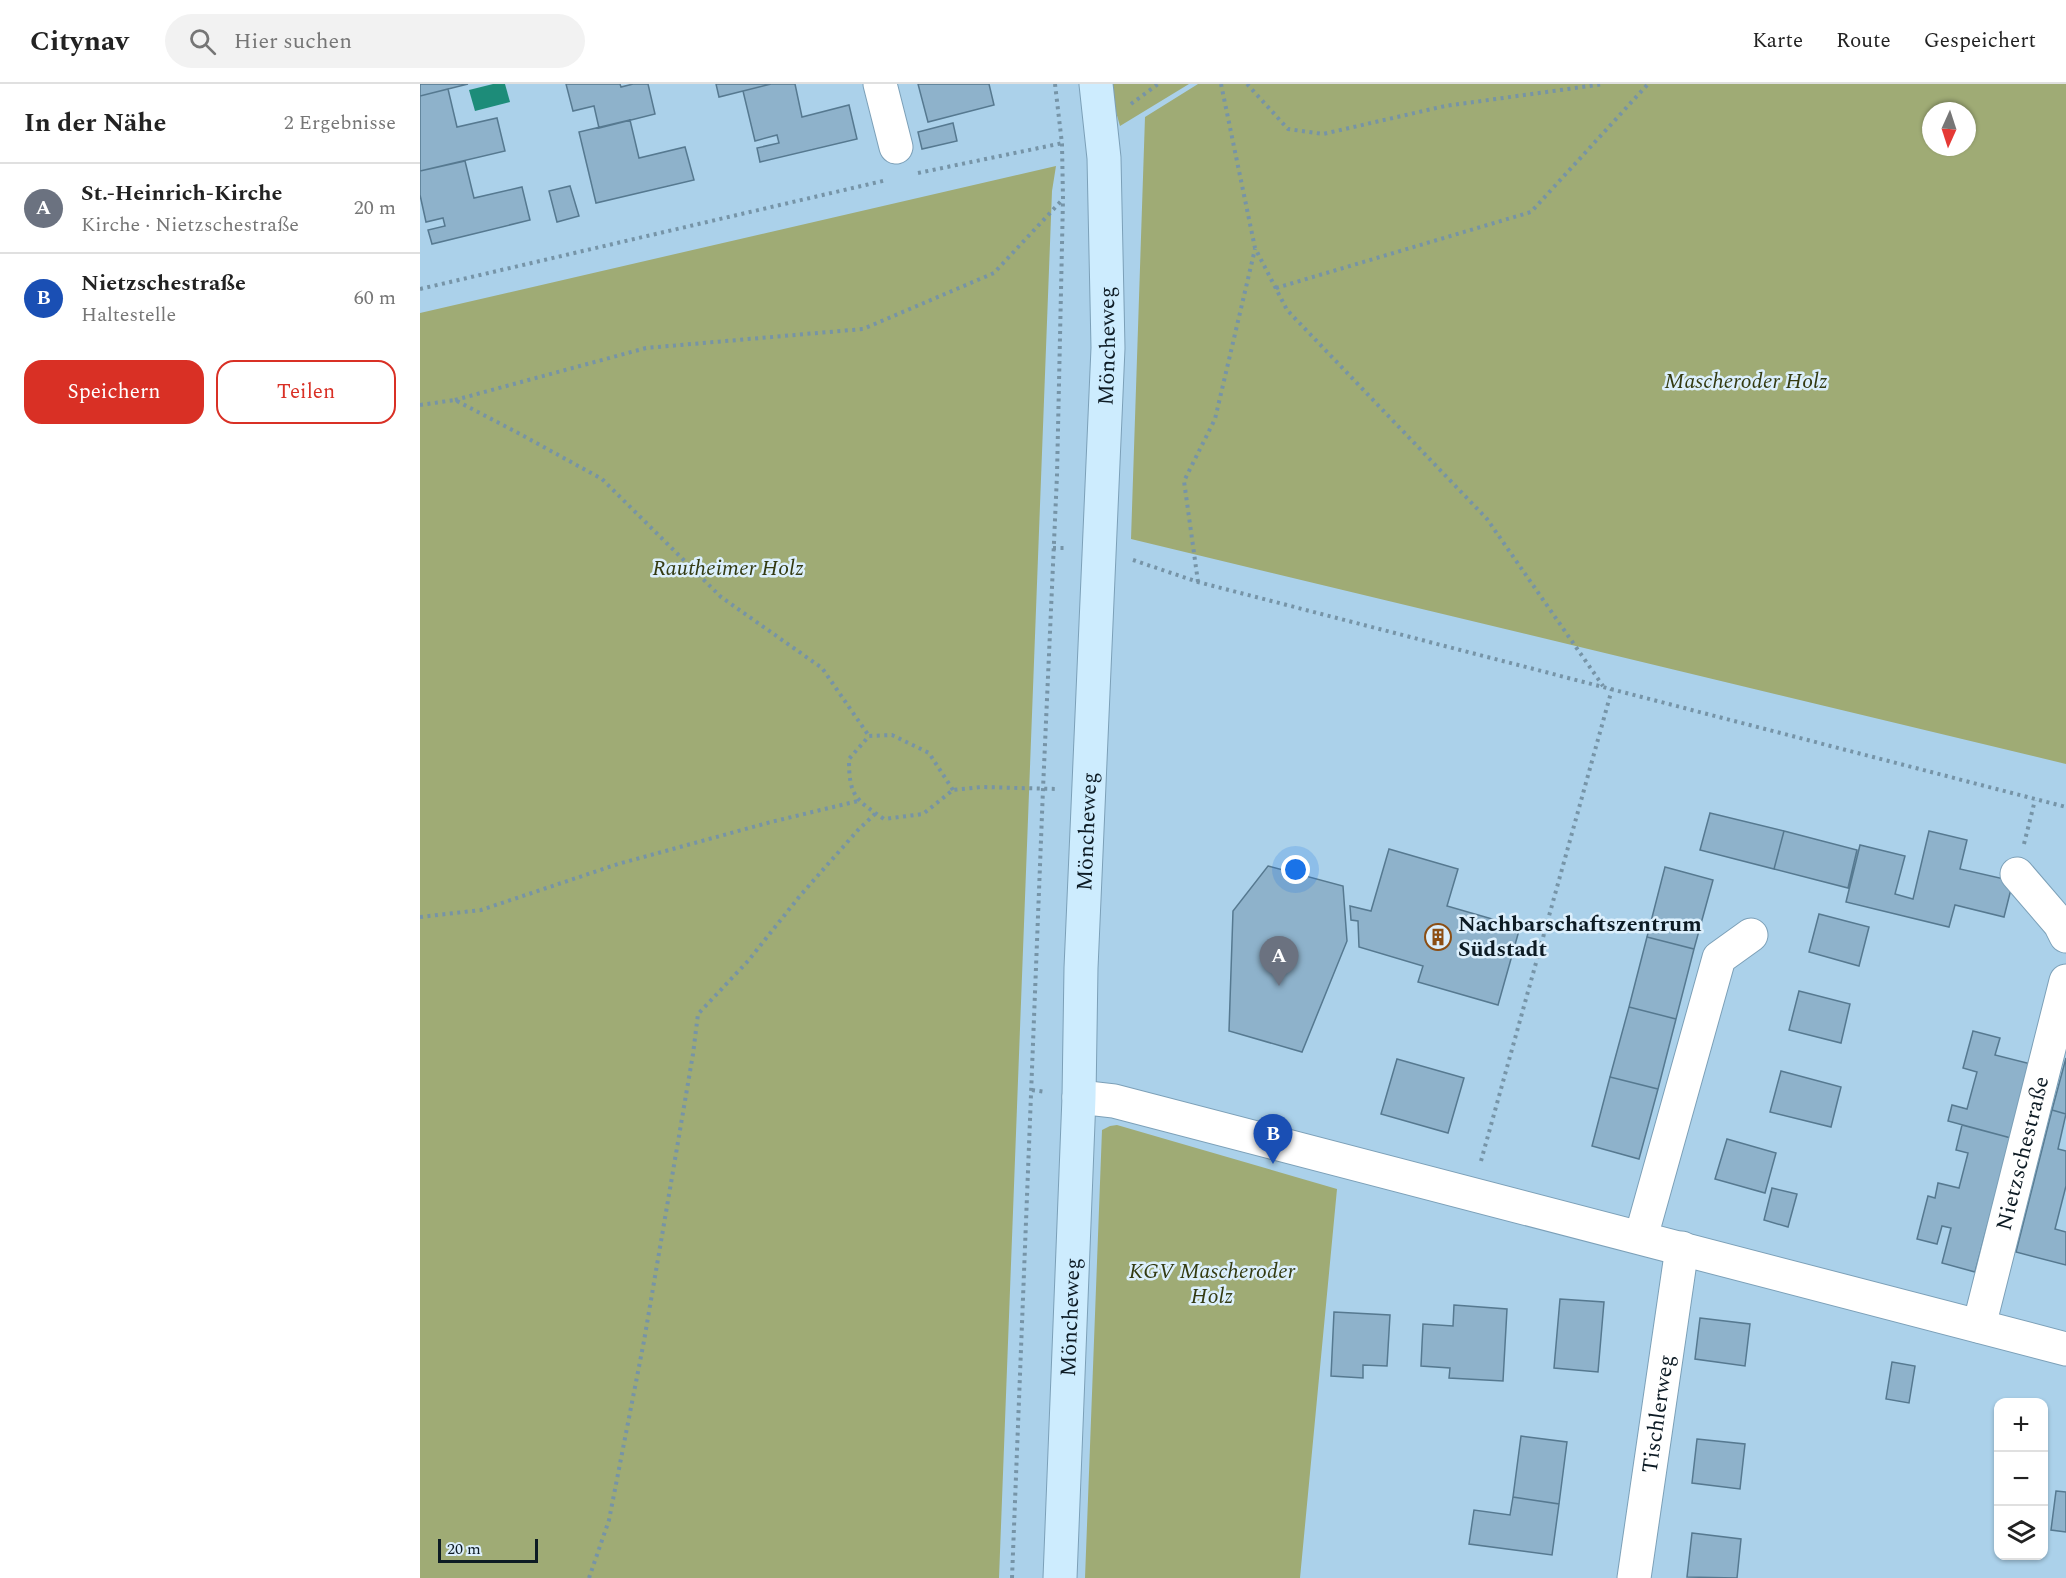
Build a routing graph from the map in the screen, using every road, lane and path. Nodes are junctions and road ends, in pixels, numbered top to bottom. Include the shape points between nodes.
1 (880, 84) edge
2 (1055, 84) edge
3 (1096, 84) edge
4 (1158, 84) edge
5 (1221, 84) edge
6 (1247, 84) edge
7 (1604, 84) edge
8 (1648, 84) edge
9 (1101, 127) junction
10 (1062, 144) junction
11 (900, 167) junction
12 (1063, 199) junction
13 (1255, 248) junction
14 (420, 288) edge
15 (1276, 288) junction
16 (455, 400) junction
17 (420, 405) edge
18 (1099, 548) junction
19 (1198, 582) junction
20 (1604, 687) junction
21 (1612, 689) junction
22 (869, 736) junction
23 (1042, 789) junction
24 (1089, 789) junction
25 (953, 790) junction
26 (2035, 800) junction
27 (858, 801) junction
28 (2066, 807) edge
29 (876, 813) junction
30 (2017, 874) joint
31 (420, 917) edge
32 (1750, 935) dead end
33 (2066, 936) edge
34 (2066, 981) edge
35 (1079, 1097) junction
36 (1472, 1194) junction
37 (1641, 1237) junction
38 (1682, 1248) junction
39 (1979, 1326) junction
40 (2066, 1349) edge
41 (589, 1578) edge
42 (1012, 1578) edge
43 (1059, 1578) edge
44 (1634, 1578) edge

1 - 11 street
2 - 10 path
3 - 9 main road, Möncheweg
4 - 9 path
5 - 13 path
6 - 7 path via 1288,129 1323,134 1445,106
8 - 15 path via 1531,212
9 - 10 path
9 - 18 main road, Möncheweg via 1108,348
10 - 11 path
10 - 12 path
11 - 14 path
12 - 16 path via 994,273 863,329 646,348
12 - 23 path via 1057,475
13 - 15 path
13 - 19 path via 1215,419 1184,481
15 - 20 path via 1287,310 1487,519
16 - 17 path
16 - 22 path via 602,479 721,597 822,668
18 - 19 path
18 - 24 main road, Möncheweg
19 - 20 path
20 - 21 path
21 - 26 path
21 - 36 path
22 - 25 path via 892,735 929,753
22 - 27 path via 849,759 849,782
23 - 24 path
23 - 25 path
23 - 42 path
24 - 35 main road, Möncheweg
25 - 29 path via 923,814 884,819
26 - 28 path
26 - 30 path
27 - 29 path
27 - 31 path via 618,864 482,910
29 - 41 path via 698,1014 644,1341 609,1520
30 - 33 street
32 - 37 street via 1719,958
34 - 39 street, Nietzschestraße
35 - 36 street via 1114,1101
35 - 43 main road, Möncheweg
36 - 37 street
37 - 38 street
38 - 39 street
38 - 44 street, Tischlerweg
39 - 40 street

